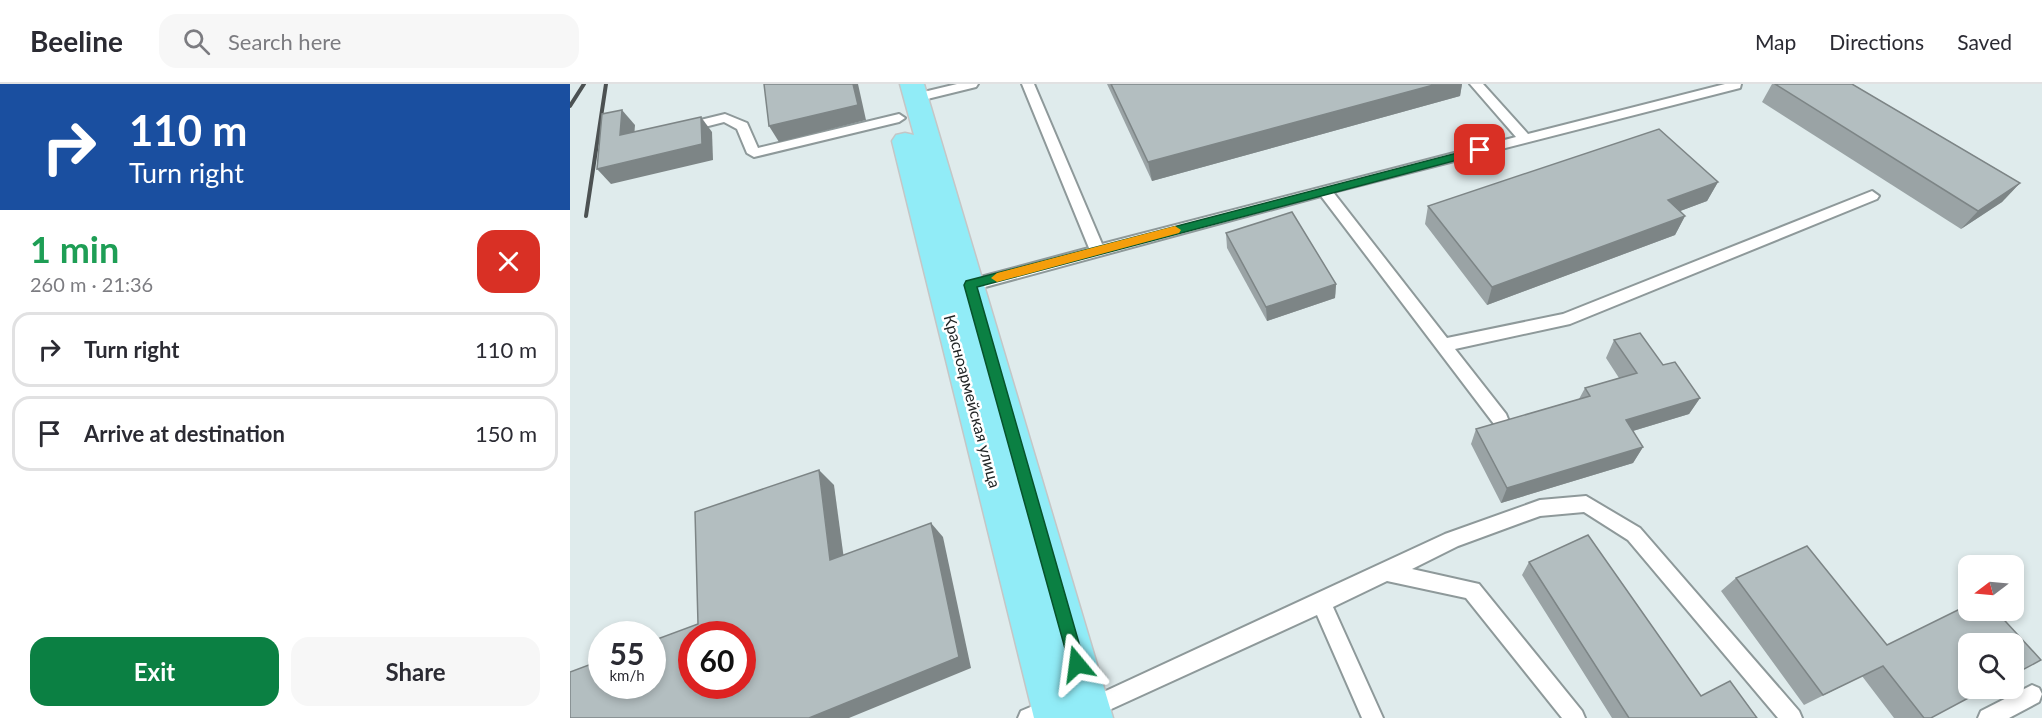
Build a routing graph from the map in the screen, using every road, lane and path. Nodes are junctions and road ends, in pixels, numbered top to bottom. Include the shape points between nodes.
1 (972, 84) edge
2 (1028, 84) edge
3 (1476, 84) edge
4 (1736, 85) edge
5 (904, 96) edge
6 (675, 130) edge
7 (1524, 139) junction
8 (1324, 190) junction
9 (1872, 196) dead end
10 (1098, 251) junction
11 (957, 288) junction
12 (1443, 345) junction
13 (1500, 418) dead end
14 (1386, 572) junction
15 (1321, 603) junction
16 (2032, 695) dead end
17 (1091, 713) edge
18 (1045, 715) edge
19 (1373, 718) edge
20 (1575, 718) edge
21 (1792, 718) edge
22 (1988, 718) edge

1 - 5 lane
2 - 10 lane
3 - 7 lane
4 - 7 lane
5 - 6 lane via 754,153 742,126 725,118
5 - 11 main road, Красноармейская улица
7 - 8 lane
8 - 10 lane
8 - 12 lane
9 - 12 lane via 1565,320
10 - 11 lane
11 - 17 main road, Красноармейская улица
11 - 18 main road, Красноармейская улица
12 - 13 lane
14 - 15 lane
14 - 20 lane via 1472,590
14 - 21 lane via 1452,540 1540,508 1586,504 1634,534
15 - 17 lane
15 - 19 lane
16 - 22 lane

